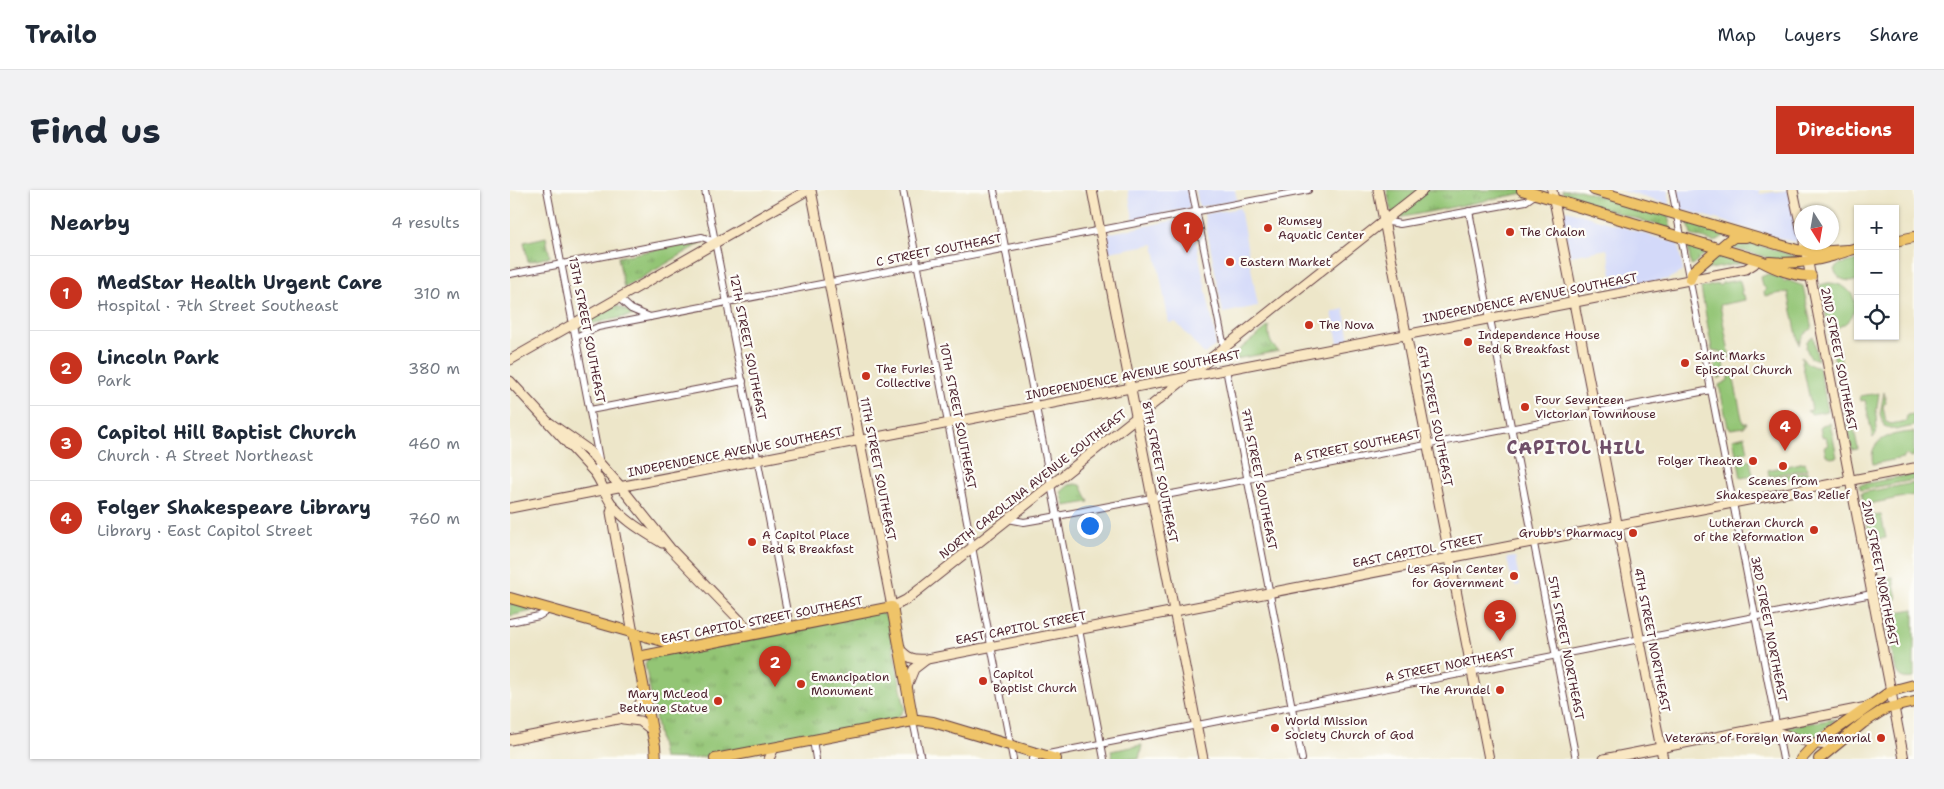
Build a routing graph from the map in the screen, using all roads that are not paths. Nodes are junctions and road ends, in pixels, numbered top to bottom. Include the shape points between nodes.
1 (547, 190) edge
2 (705, 190) edge
3 (809, 190) edge
4 (903, 190) edge
5 (994, 190) edge
6 (1092, 190) edge
7 (1192, 190) edge
8 (1308, 190) edge
9 (1378, 190) edge
10 (1423, 190) edge
11 (1522, 190) edge
12 (1594, 190) edge
13 (1672, 190) edge
14 (1793, 190) edge
15 (1537, 192) edge
16 (1552, 195) edge
17 (1796, 205) edge
18 (1469, 211) junction
19 (1196, 212) junction
20 (1677, 214) junction
21 (1384, 221) junction
22 (1100, 230) junction
23 (1914, 237) edge
24 (1682, 238) junction
25 (1759, 239) junction
26 (1899, 240) edge
27 (715, 242) junction
28 (1005, 248) junction
29 (1719, 248) junction
30 (1854, 249) edge
31 (1805, 252) edge
32 (1758, 260) junction
33 (561, 264) junction
34 (917, 266) junction
35 (510, 274) edge
36 (1811, 276) junction
37 (1690, 280) junction
38 (829, 283) junction
39 (619, 298) junction
40 (1573, 302) junction
41 (727, 303) junction
42 (651, 318) junction
43 (1490, 318) junction
44 (573, 324) junction
45 (1407, 334) junction
46 (576, 337) junction
47 (1224, 348) junction
48 (510, 360) edge
49 (1226, 369) junction
50 (1187, 377) junction
51 (510, 381) edge
52 (742, 381) junction
53 (1131, 388) junction
54 (1711, 390) junction
55 (1036, 406) junction
56 (590, 410) junction
57 (1595, 412) junction
58 (1136, 418) junction
59 (550, 423) junction
60 (948, 424) junction
61 (1512, 428) junction
62 (860, 440) junction
63 (1428, 444) junction
64 (758, 460) junction
65 (600, 464) junction
66 (1914, 468) edge
67 (594, 472) junction
68 (1248, 479) junction
69 (1849, 480) junction
70 (1051, 485) junction
71 (621, 487) junction
72 (605, 490) junction
73 (1152, 497) junction
74 (1733, 503) junction
75 (613, 505) junction
76 (510, 508) edge
77 (1057, 516) junction
78 (1008, 520) junction
79 (1617, 526) junction
80 (1534, 542) junction
81 (670, 548) junction
82 (972, 548) junction
83 (1450, 558) junction
84 (1270, 593) junction
85 (1872, 594) junction
86 (510, 598) edge
87 (892, 607) junction
88 (550, 610) junction
89 (1174, 611) junction
90 (1755, 617) junction
91 (510, 622) edge
92 (790, 627) junction
93 (1079, 630) junction
94 (633, 633) junction
95 (753, 634) junction
96 (1640, 639) junction
97 (991, 647) junction
98 (684, 648) junction
99 (899, 648) junction
100 (1556, 656) junction
101 (638, 657) junction
102 (927, 659) junction
103 (1472, 672) junction
104 (1914, 685) edge
105 (907, 686) junction
106 (1891, 691) junction
107 (645, 693) junction
108 (1914, 702) edge
109 (1894, 706) junction
110 (1292, 707) junction
111 (1867, 707) junction
112 (618, 719) junction
113 (913, 721) junction
114 (1197, 726) junction
115 (1777, 729) junction
116 (652, 731) junction
117 (510, 740) edge
118 (813, 740) junction
119 (1101, 744) junction
120 (1814, 744) junction
121 (1838, 744) junction
122 (655, 746) junction
123 (1010, 746) junction
124 (774, 748) junction
125 (1661, 748) junction
126 (1043, 755) junction
127 (656, 759) edge
128 (662, 759) edge
129 (715, 759) edge
130 (770, 759) edge
131 (816, 759) edge
132 (921, 759) edge
133 (1013, 759) edge
134 (1033, 759) edge
135 (1056, 759) edge
136 (1104, 759) edge
137 (1203, 759) edge
138 (1302, 759) edge
139 (1489, 759) edge
140 (1576, 759) edge
141 (1604, 759) edge
142 (1663, 759) edge
143 (1783, 759) edge
144 (1801, 759) edge
145 (1819, 759) edge
146 (1904, 759) edge

1 - 33 street, 13TH STREET SOUTHEAST
2 - 27 street, 12TH STREET SOUTHEAST
3 - 27 main road
3 - 38 main road, 11TH STREET SOUTHEAST
4 - 34 street, 10TH STREET SOUTHEAST
5 - 28 street
6 - 22 main road, 8TH STREET SOUTHEAST
7 - 19 street
8 - 19 street, C STREET SOUTHEAST
9 - 21 main road, 6TH STREET SOUTHEAST
10 - 21 main road, NORTH CAROLINA AVENUE SOUTHEAST
11 - 15 main road
12 - 20 main road
13 - 20 street, 3RD STREET NORTHEAST
14 - 17 main road
15 - 16 main road
15 - 18 street via 1526,200
16 - 24 main road
16 - 40 main road, 4TH STREET NORTHEAST
18 - 21 street via 1400,224
18 - 43 street, 5TH STREET NORTHEAST
19 - 22 street, C STREET SOUTHEAST
19 - 47 street
20 - 24 street, 3RD STREET NORTHEAST
20 - 25 main road
21 - 45 main road, 6TH STREET SOUTHEAST
21 - 47 main road, NORTH CAROLINA AVENUE SOUTHEAST
22 - 28 street, C STREET SOUTHEAST
22 - 53 main road, 8TH STREET SOUTHEAST
23 - 26 main road
24 - 29 main road
24 - 37 street, 3RD STREET NORTHEAST
25 - 29 main road via 1734,237
25 - 31 main road
27 - 33 street via 702,237
27 - 39 main road
27 - 41 street, 12TH STREET SOUTHEAST
28 - 34 street, C STREET SOUTHEAST
28 - 55 street
29 - 32 main road
29 - 37 main road via 1693,271
30 - 31 main road via 1831,256
31 - 32 main road via 1782,263
31 - 36 main road, 2ND STREET SOUTHEAST
32 - 36 main road via 1776,269
32 - 37 main road, INDEPENDENCE AVENUE SOUTHEAST via 1746,269
33 - 35 street
33 - 44 street, 13TH STREET SOUTHEAST
34 - 38 street, C STREET SOUTHEAST
34 - 60 street, 10TH STREET SOUTHEAST
36 - 69 main road, 2ND STREET SOUTHEAST
37 - 40 main road, INDEPENDENCE AVENUE SOUTHEAST
37 - 54 street, 3RD STREET NORTHEAST
38 - 41 street, C STREET SOUTHEAST
38 - 62 main road, 11TH STREET SOUTHEAST
39 - 42 street via 630,310
39 - 44 main road
40 - 43 main road, INDEPENDENCE AVENUE SOUTHEAST
40 - 57 main road, 4TH STREET NORTHEAST
41 - 42 street, C STREET SOUTHEAST
41 - 52 street, 12TH STREET SOUTHEAST
42 - 46 street, C STREET SOUTHEAST via 594,328
43 - 45 main road, INDEPENDENCE AVENUE SOUTHEAST
43 - 61 street, 5TH STREET NORTHEAST
44 - 46 street, 13TH STREET SOUTHEAST
44 - 48 main road
45 - 49 main road, INDEPENDENCE AVENUE SOUTHEAST
45 - 63 main road, 6TH STREET SOUTHEAST
46 - 56 street, 13TH STREET SOUTHEAST
47 - 50 main road, NORTH CAROLINA AVENUE SOUTHEAST
49 - 50 main road, INDEPENDENCE AVENUE SOUTHEAST
49 - 68 street, 7TH STREET SOUTHEAST
50 - 53 main road, INDEPENDENCE AVENUE SOUTHEAST
50 - 58 main road, NORTH CAROLINA AVENUE SOUTHEAST
51 - 59 main road
52 - 56 street
52 - 64 street, 12TH STREET SOUTHEAST
53 - 55 main road, INDEPENDENCE AVENUE SOUTHEAST
53 - 58 main road, 8TH STREET SOUTHEAST
54 - 57 street, A STREET SOUTHEAST
54 - 74 street, 3RD STREET NORTHEAST
55 - 60 main road, INDEPENDENCE AVENUE SOUTHEAST
55 - 70 street
56 - 65 street, 13TH STREET SOUTHEAST
57 - 61 street, A STREET SOUTHEAST
57 - 79 main road, 4TH STREET NORTHEAST
58 - 70 main road, NORTH CAROLINA AVENUE SOUTHEAST
58 - 73 main road, 8TH STREET SOUTHEAST
59 - 65 main road via 587,449
59 - 67 main road
60 - 62 main road, INDEPENDENCE AVENUE SOUTHEAST
60 - 82 street, 10TH STREET SOUTHEAST
61 - 63 street, A STREET SOUTHEAST
61 - 80 street, 5TH STREET NORTHEAST
62 - 64 main road, INDEPENDENCE AVENUE SOUTHEAST
62 - 87 main road, 11TH STREET SOUTHEAST
63 - 68 street, A STREET SOUTHEAST
63 - 83 main road, 6TH STREET SOUTHEAST
64 - 71 main road, INDEPENDENCE AVENUE SOUTHEAST
64 - 92 street, 12TH STREET SOUTHEAST
65 - 67 street
65 - 71 main road
66 - 69 main road, EAST CAPITOL STREET
67 - 72 main road
68 - 73 street, A STREET SOUTHEAST
68 - 84 street, 7TH STREET SOUTHEAST
69 - 74 main road, EAST CAPITOL STREET
69 - 85 main road, 2ND STREET NORTHEAST
70 - 77 street
70 - 78 main road, NORTH CAROLINA AVENUE SOUTHEAST
71 - 72 main road, INDEPENDENCE AVENUE SOUTHEAST
71 - 81 main road
72 - 75 main road
72 - 76 main road, INDEPENDENCE AVENUE SOUTHEAST
73 - 77 street, A STREET SOUTHEAST
73 - 89 main road, 8TH STREET SOUTHEAST
74 - 79 main road, EAST CAPITOL STREET
74 - 90 street, 3RD STREET NORTHEAST
75 - 81 main road via 634,524
75 - 94 main road via 612,518
77 - 78 street, A STREET SOUTHEAST via 1024,522
77 - 93 street
78 - 82 main road, NORTH CAROLINA AVENUE SOUTHEAST
79 - 80 main road, EAST CAPITOL STREET
79 - 96 main road, 4TH STREET NORTHEAST
80 - 83 main road, EAST CAPITOL STREET
80 - 100 street, 5TH STREET NORTHEAST
81 - 95 main road
82 - 87 main road, NORTH CAROLINA AVENUE SOUTHEAST via 906,600
82 - 97 street, 10TH STREET SOUTHEAST
83 - 84 main road, EAST CAPITOL STREET
83 - 103 main road, 6TH STREET SOUTHEAST
84 - 89 main road, EAST CAPITOL STREET
84 - 110 street, 7TH STREET SOUTHEAST
85 - 90 street, A STREET NORTHEAST
85 - 106 main road, 2ND STREET NORTHEAST
86 - 88 main road
87 - 92 main road, EAST CAPITOL STREET SOUTHEAST
87 - 99 main road, 11TH STREET SOUTHEAST
88 - 91 street via 539,616
88 - 94 main road
89 - 93 main road, EAST CAPITOL STREET
89 - 114 main road, 8TH STREET SOUTHEAST
90 - 96 street, A STREET NORTHEAST
90 - 115 street, 3RD STREET NORTHEAST
92 - 95 main road, EAST CAPITOL STREET SOUTHEAST
93 - 97 main road, EAST CAPITOL STREET
93 - 119 street
94 - 98 main road
94 - 101 main road
95 - 98 main road, EAST CAPITOL STREET SOUTHEAST
96 - 100 street, A STREET NORTHEAST
96 - 125 main road, 4TH STREET NORTHEAST
97 - 102 main road, EAST CAPITOL STREET
97 - 123 street, 10TH STREET SOUTHEAST
98 - 101 main road, EAST CAPITOL STREET SOUTHEAST
99 - 102 main road via 911,659
99 - 105 main road, 11TH STREET SOUTHEAST
100 - 103 street, A STREET NORTHEAST
100 - 140 street, 5TH STREET NORTHEAST
101 - 107 main road
102 - 105 main road via 914,669
103 - 110 street, A STREET NORTHEAST
103 - 139 main road, 6TH STREET SOUTHEAST
104 - 106 main road
105 - 113 main road, 11TH STREET SOUTHEAST
106 - 109 main road, 2ND STREET NORTHEAST
106 - 111 main road
107 - 112 main road via 638,709
107 - 116 main road
108 - 109 main road
109 - 121 main road via 1863,723
109 - 146 main road, 2ND STREET NORTHEAST
110 - 114 street, A STREET NORTHEAST
110 - 138 street, 7TH STREET SOUTHEAST
111 - 115 main road
111 - 120 main road
112 - 116 main road via 640,721
112 - 117 main road
113 - 118 main road
113 - 123 main road via 933,722
113 - 132 street
114 - 119 street, A STREET NORTHEAST
114 - 137 main road, 8TH STREET SOUTHEAST
115 - 120 main road
115 - 125 main road via 1752,730
115 - 143 street, 3RD STREET NORTHEAST
116 - 122 main road
118 - 124 main road
118 - 131 street
119 - 126 street, A STREET NORTHEAST
119 - 136 street
120 - 121 main road
120 - 144 main road
121 - 145 main road
122 - 127 main road
122 - 128 main road
123 - 126 main road
123 - 133 street, 10TH STREET SOUTHEAST
124 - 129 main road
124 - 130 main road
125 - 141 main road
125 - 142 main road, 4TH STREET NORTHEAST
126 - 134 street, A STREET NORTHEAST
126 - 135 main road

